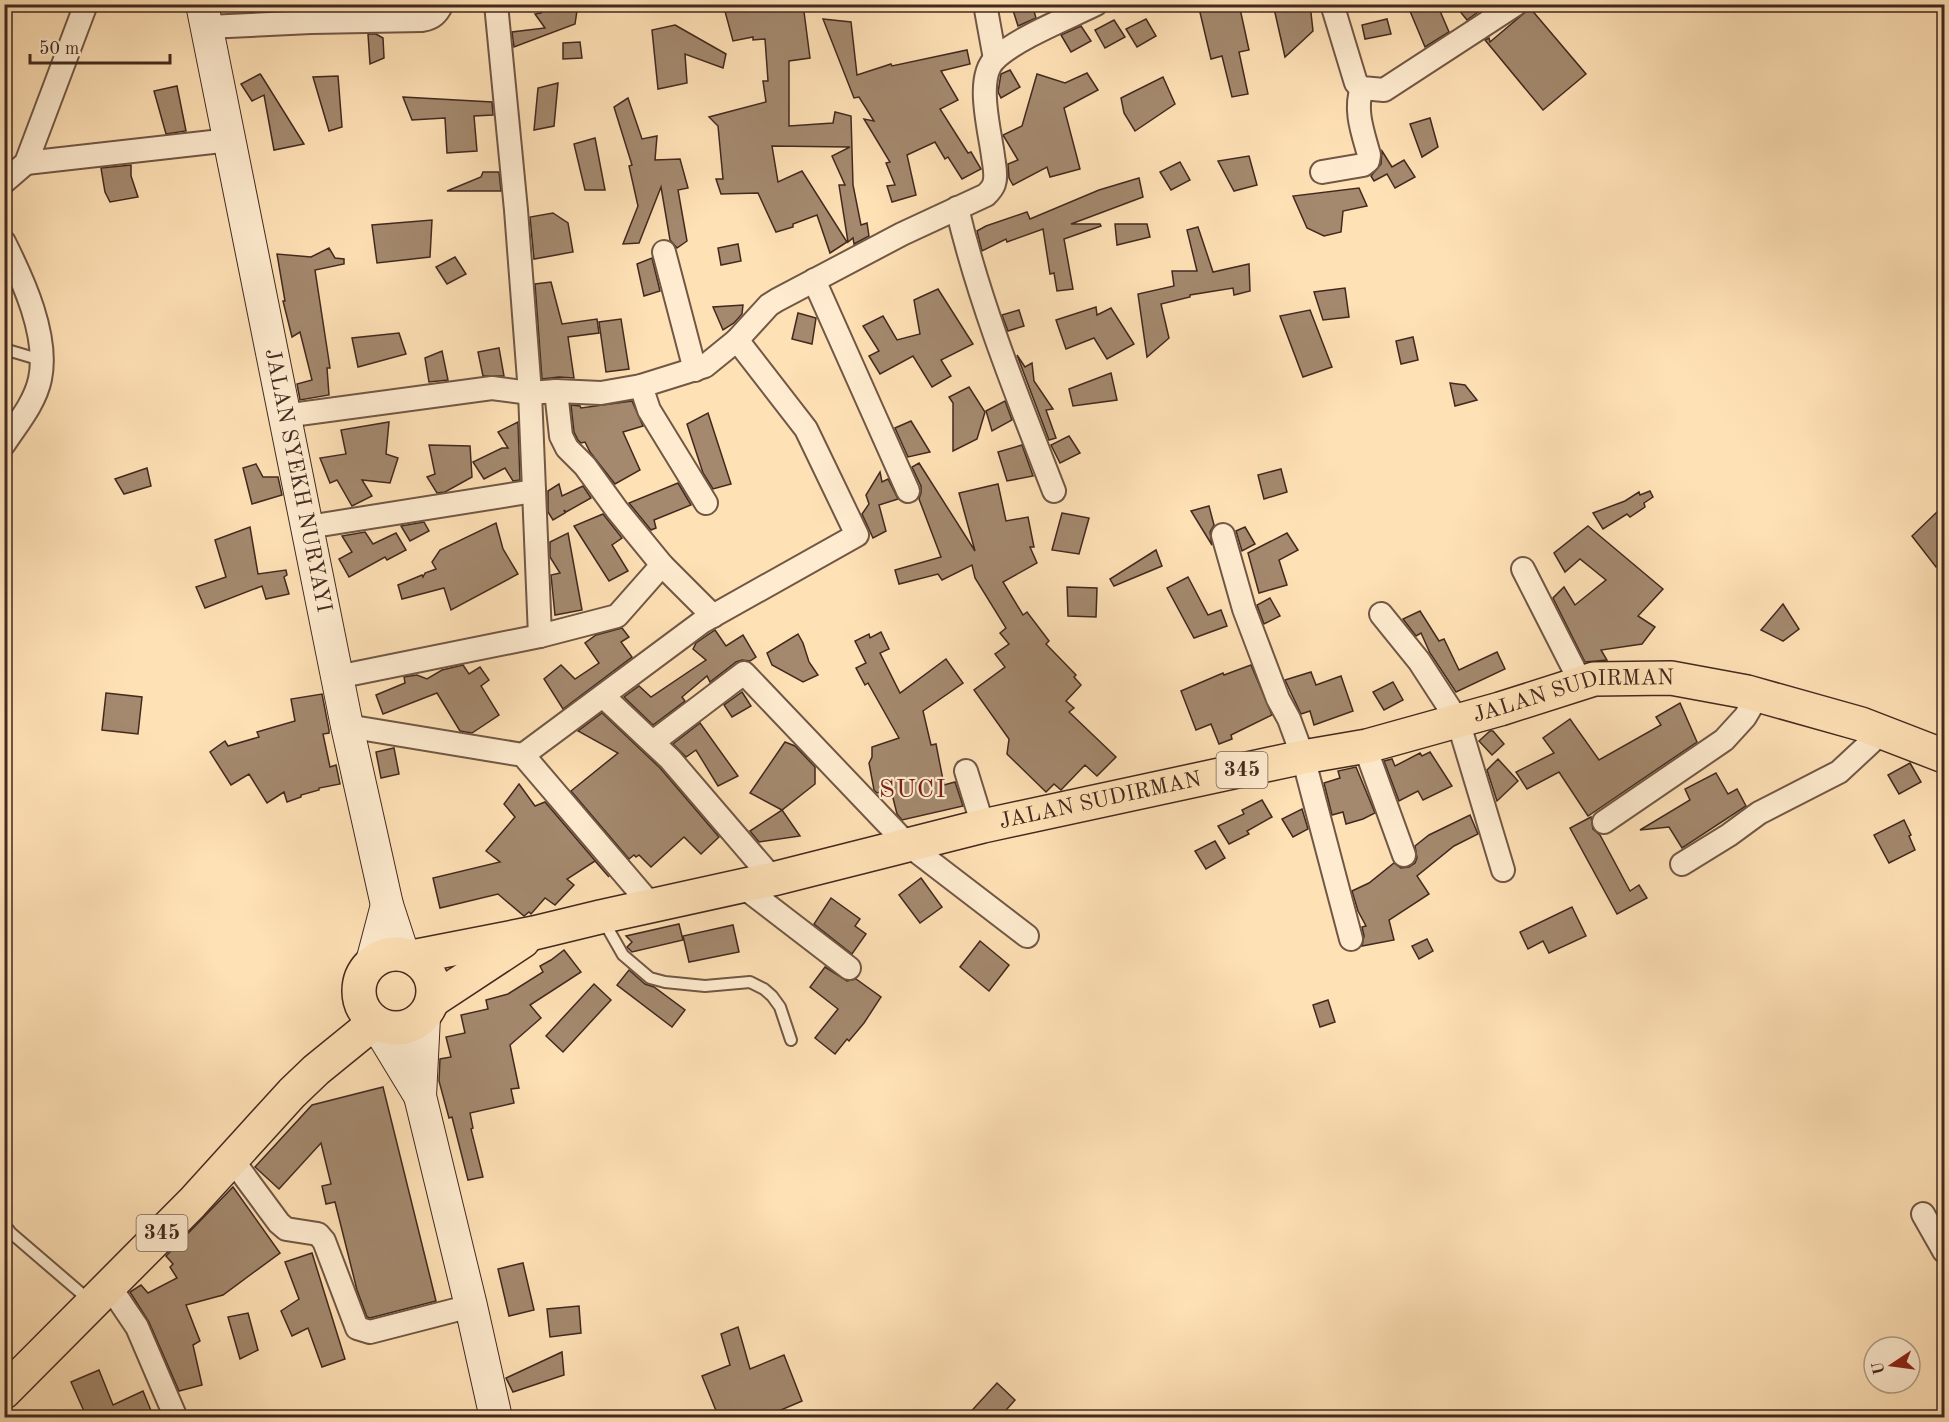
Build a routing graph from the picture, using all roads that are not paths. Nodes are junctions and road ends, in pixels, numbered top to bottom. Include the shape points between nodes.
1 (86, 4) edge
2 (442, 4) edge
3 (496, 4) edge
4 (985, 4) edge
5 (1096, 4) edge
6 (1332, 4) edge
7 (1516, 4) edge
8 (204, 16) edge
9 (995, 59) junction
10 (1362, 88) junction
11 (230, 140) junction
12 (26, 163) junction
13 (1322, 172) dead end
14 (4, 182) edge
15 (957, 208) junction
16 (4, 242) edge
17 (664, 252) dead end
18 (814, 280) junction
19 (737, 340) junction
20 (4, 349) edge
21 (42, 360) junction
22 (695, 370) junction
23 (640, 386) junction
24 (556, 391) junction
25 (530, 393) junction
26 (284, 416) junction
27 (4, 444) edge
28 (534, 491) junction
29 (908, 491) dead end
30 (1054, 491) dead end
31 (706, 503) dead end
32 (308, 527) junction
33 (1223, 535) dead end
34 (662, 565) junction
35 (1522, 569) dead end
36 (1380, 614) dead end
37 (713, 616) junction
38 (540, 636) junction
39 (337, 676) junction
40 (1581, 683) junction
41 (1758, 695) junction
42 (603, 696) junction
43 (1458, 721) junction
44 (347, 726) junction
45 (1882, 732) junction
46 (653, 742) junction
47 (1367, 746) junction
48 (523, 755) junction
49 (1944, 756) edge
50 (1304, 757) junction
51 (966, 771) dead end
52 (1604, 822) dead end
53 (983, 826) junction
54 (908, 844) junction
55 (1404, 855) dead end
56 (1682, 864) dead end
57 (1503, 870) dead end
58 (773, 879) junction
59 (741, 885) junction
60 (387, 905) junction
61 (651, 905) junction
62 (600, 916) junction
63 (534, 933) junction
64 (1027, 936) dead end
65 (1351, 939) dead end
66 (408, 956) junction
67 (849, 968) dead end
68 (366, 972) junction
69 (428, 1009) junction
70 (375, 1022) junction
71 (791, 1040) dead end
72 (316, 1070) junction
73 (420, 1096) junction
74 (231, 1158) junction
75 (1923, 1214) dead end
76 (4, 1224) edge
77 (1944, 1251) edge
78 (102, 1295) junction
79 (471, 1306) junction
80 (4, 1392) edge
81 (176, 1418) edge
82 (496, 1418) edge

1 - 12 street
2 - 8 street via 438,13 422,20 311,22
3 - 25 street
4 - 9 street
5 - 9 street via 1013,45
6 - 10 street via 1356,83
7 - 10 street via 1384,90
8 - 11 main road, JALAN SYEKH NURYAYI
9 - 15 street via 985,76 994,184 986,195
10 - 13 street via 1359,114 1368,161
11 - 12 street
11 - 26 main road, JALAN SYEKH NURYAYI
12 - 14 street
15 - 18 street
15 - 30 street via 1003,360
16 - 21 street via 24,285
17 - 22 street
18 - 19 street via 769,304
18 - 29 street
19 - 22 street
19 - 37 street via 806,429 857,535
20 - 21 lane
21 - 27 street via 33,397
22 - 23 street
23 - 24 street via 601,393
23 - 31 street via 648,410
24 - 25 street
24 - 34 street via 561,436 567,448
25 - 26 street via 492,388
25 - 28 street
26 - 32 main road, JALAN SYEKH NURYAYI
28 - 32 street
28 - 38 street
32 - 39 main road, JALAN SYEKH NURYAYI
33 - 50 street via 1248,619
34 - 37 street
34 - 38 street via 618,616
35 - 40 street
36 - 43 street via 1419,661
37 - 42 street
38 - 39 street
39 - 44 main road, JALAN SYEKH NURYAYI
40 - 41 main road, JALAN SUDIRMAN / 345 via 1594,679 1671,678
40 - 43 main road, JALAN SUDIRMAN / 345
41 - 45 main road, JALAN SUDIRMAN / 345
41 - 52 street via 1736,729 1719,744
42 - 46 street
42 - 48 street
43 - 47 main road, JALAN SUDIRMAN / 345
43 - 57 street
44 - 48 street
44 - 60 main road, JALAN SYEKH NURYAYI
45 - 49 main road, JALAN SUDIRMAN / 345
45 - 56 street via 1839,772 1759,813
46 - 54 street via 744,673
46 - 58 street
47 - 50 main road, JALAN SUDIRMAN / 345
47 - 55 street
48 - 61 street
50 - 53 main road, JALAN SUDIRMAN / 345
50 - 65 street
51 - 53 street
53 - 54 main road, JALAN SUDIRMAN / 345
54 - 58 main road, JALAN SUDIRMAN / 345
54 - 64 street
58 - 59 main road, JALAN SUDIRMAN / 345
59 - 61 main road, JALAN SUDIRMAN / 345
59 - 67 street
60 - 66 main road, JALAN SYEKH NURYAYI
60 - 68 main road
61 - 62 main road, JALAN SUDIRMAN / 345
62 - 63 main road, JALAN SUDIRMAN / 345
62 - 71 lane via 622,955 650,978 705,986 750,982 764,989 780,1007
63 - 66 main road, JALAN SUDIRMAN
63 - 69 main road, JALAN SUDIRMAN / 345
66 - 68 main road via 393,953
66 - 69 main road via 421,963 432,981
68 - 70 main road via 359,993 366,1014
68 - 72 main road, 345
69 - 70 main road via 415,1024 395,1029
69 - 73 main road
70 - 72 main road, 345
70 - 73 main road
72 - 74 main road, 345
73 - 79 main road
74 - 78 main road, 345
74 - 79 street via 279,1223 286,1229 318,1234 324,1241 357,1328 370,1332
75 - 77 street
76 - 78 lane via 11,1233
78 - 80 main road, 345
78 - 81 street via 137,1327
79 - 82 main road

